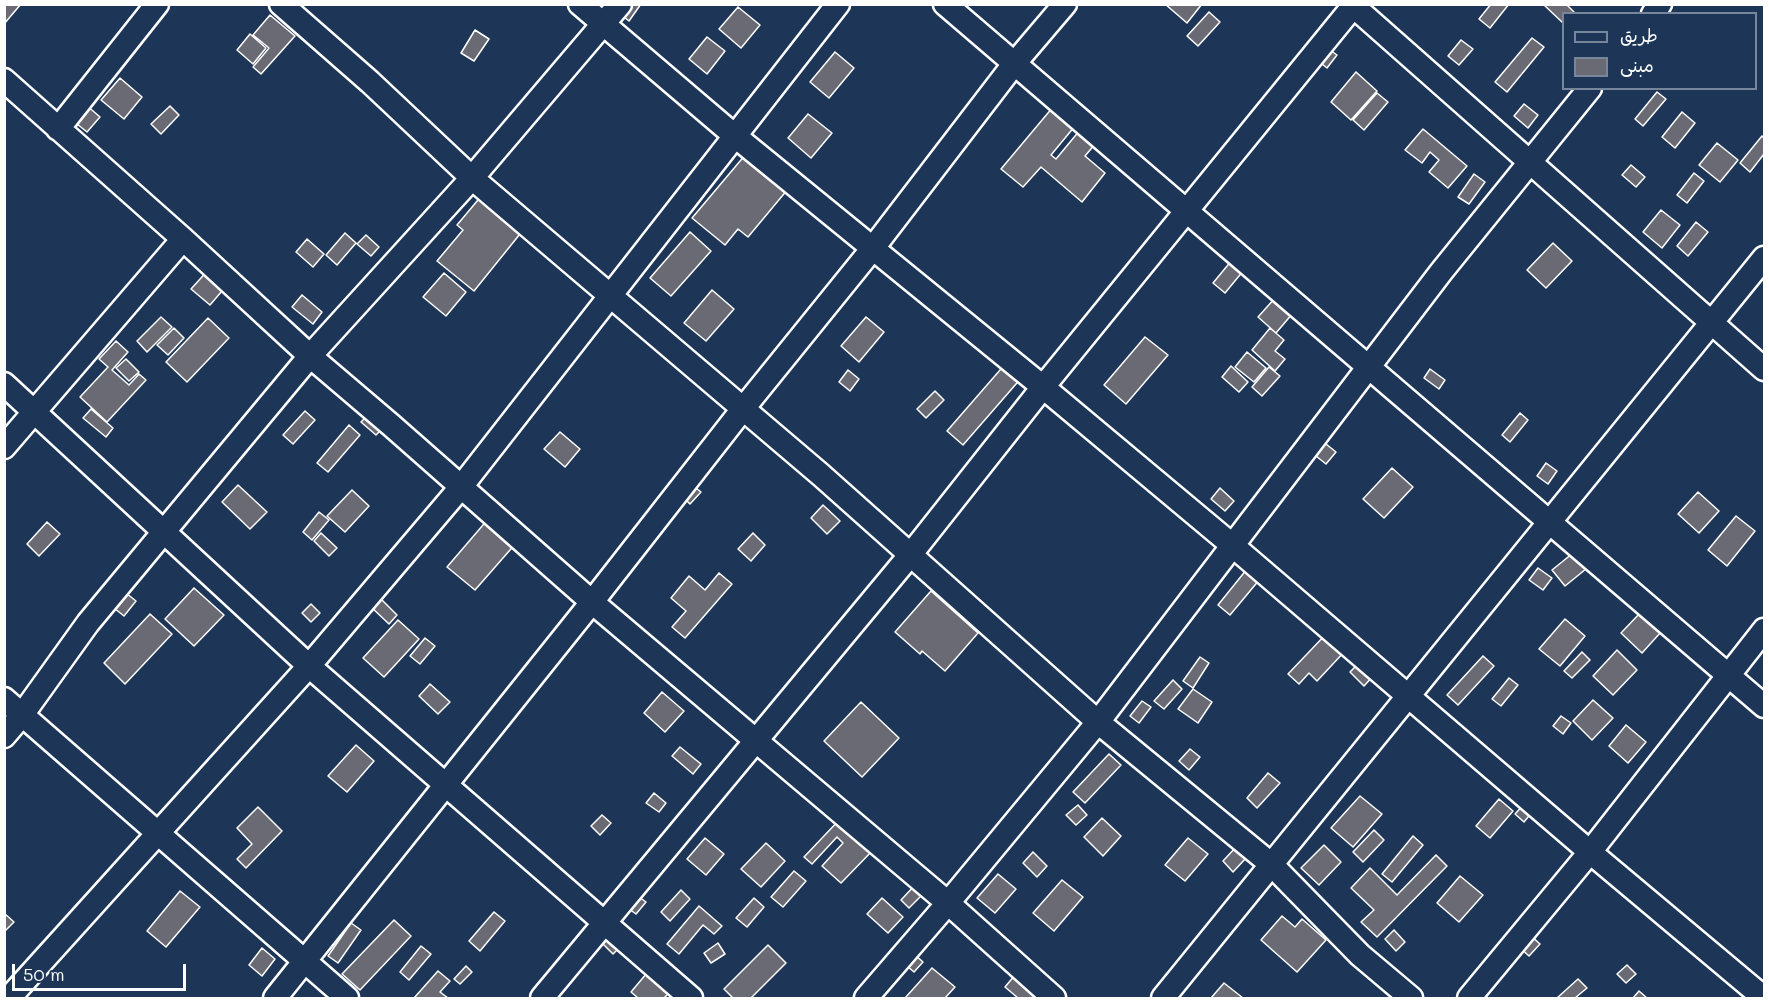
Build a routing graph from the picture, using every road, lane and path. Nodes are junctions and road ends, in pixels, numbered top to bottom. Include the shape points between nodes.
1 (157, 4) edge
2 (281, 4) edge
3 (580, 4) edge
4 (620, 4) edge
5 (837, 4) edge
6 (945, 4) edge
7 (1065, 4) edge
8 (1353, 5) edge
9 (603, 24) junction
10 (1014, 64) junction
11 (4, 80) edge
12 (1588, 90) edge
13 (58, 129) junction
14 (735, 136) junction
15 (1529, 162) junction
16 (472, 178) junction
17 (1186, 211) junction
18 (183, 239) junction
19 (873, 248) junction
20 (1764, 258) edge
21 (610, 296) junction
22 (1713, 323) junction
23 (310, 356) junction
24 (1368, 368) junction
25 (1764, 369) edge
26 (4, 384) edge
27 (1043, 387) junction
28 (742, 410) junction
29 (36, 413) junction
30 (4, 447) edge
31 (461, 487) junction
32 (1550, 524) junction
33 (166, 532) junction
34 (1232, 545) junction
35 (911, 554) junction
36 (592, 602) junction
37 (1764, 630) edge
38 (309, 666) junction
39 (1728, 676) junction
40 (1409, 697) junction
41 (4, 699) edge
42 (1764, 706) edge
43 (22, 715) junction
44 (1098, 722) junction
45 (4, 736) edge
46 (757, 740) junction
47 (446, 784) junction
48 (158, 835) junction
49 (1590, 852) junction
50 (1272, 865) junction
51 (948, 903) junction
52 (605, 922) junction
53 (304, 960) junction
54 (1760, 993) edge
55 (9, 999) edge
56 (275, 999) edge
57 (347, 999) edge
58 (542, 999) edge
59 (692, 999) edge
60 (866, 999) edge
61 (1054, 999) edge
62 (1163, 999) edge
63 (1411, 999) edge
64 (1469, 999) edge

1 - 13 street
2 - 16 street
3 - 9 street
4 - 9 street
5 - 14 street
6 - 10 street
7 - 10 street
8 - 15 street
8 - 17 street
9 - 14 street
9 - 16 street
10 - 17 street
10 - 19 street
11 - 13 street
12 - 15 street
13 - 18 street
14 - 19 street
14 - 21 street
15 - 22 street
15 - 24 street
16 - 21 street
16 - 23 street
17 - 24 street
17 - 27 street
18 - 23 street
18 - 29 street
19 - 27 street
19 - 28 street
20 - 22 street
21 - 28 street
21 - 31 street
22 - 25 street
22 - 32 street
23 - 31 street
23 - 33 street
24 - 32 street
24 - 34 street
26 - 29 street
27 - 34 street
27 - 35 street
28 - 35 street
28 - 36 street
29 - 30 street
29 - 33 street
31 - 36 street
31 - 38 street
32 - 39 street
32 - 40 street
33 - 38 street
33 - 43 street via 88,623
34 - 40 street
34 - 44 street
35 - 44 street
35 - 46 street
36 - 46 street
36 - 47 street
37 - 39 street
38 - 47 street
38 - 48 street
39 - 42 street
39 - 49 street
40 - 49 street
40 - 50 street
41 - 43 street
43 - 45 street
43 - 48 street
44 - 50 street
44 - 51 street
46 - 51 street
46 - 52 street
47 - 52 street
47 - 53 street
48 - 53 street
48 - 55 street
49 - 54 street
49 - 64 street
50 - 62 street
50 - 63 street via 1360,955
51 - 60 street
51 - 61 street
52 - 58 street
52 - 59 street
53 - 56 street
53 - 57 street

